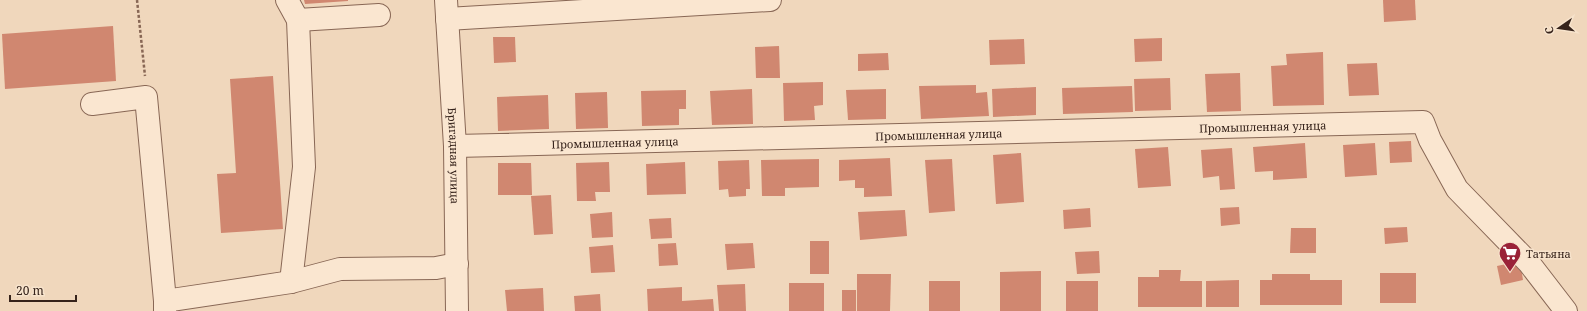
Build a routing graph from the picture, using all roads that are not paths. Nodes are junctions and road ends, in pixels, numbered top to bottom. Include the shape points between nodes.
1 (287, 0) edge
2 (770, 0) edge
3 (447, 10) edge
4 (379, 15) dead end
5 (298, 20) junction
6 (92, 104) dead end
7 (455, 146) junction
8 (456, 264) junction
9 (291, 282) junction
10 (165, 306) edge
11 (457, 311) edge
12 (1566, 311) edge

1 - 5 street
2 - 3 street
3 - 7 street, Бригадная улица
4 - 5 street
5 - 9 street via 304,167
6 - 10 street via 146,97
7 - 8 street, Бригадная улица
7 - 12 street, Промышленная улица via 1424,122 1430,140 1457,189 1529,263
8 - 9 street via 436,268 340,270
8 - 11 street, Бригадная улица
9 - 10 street

